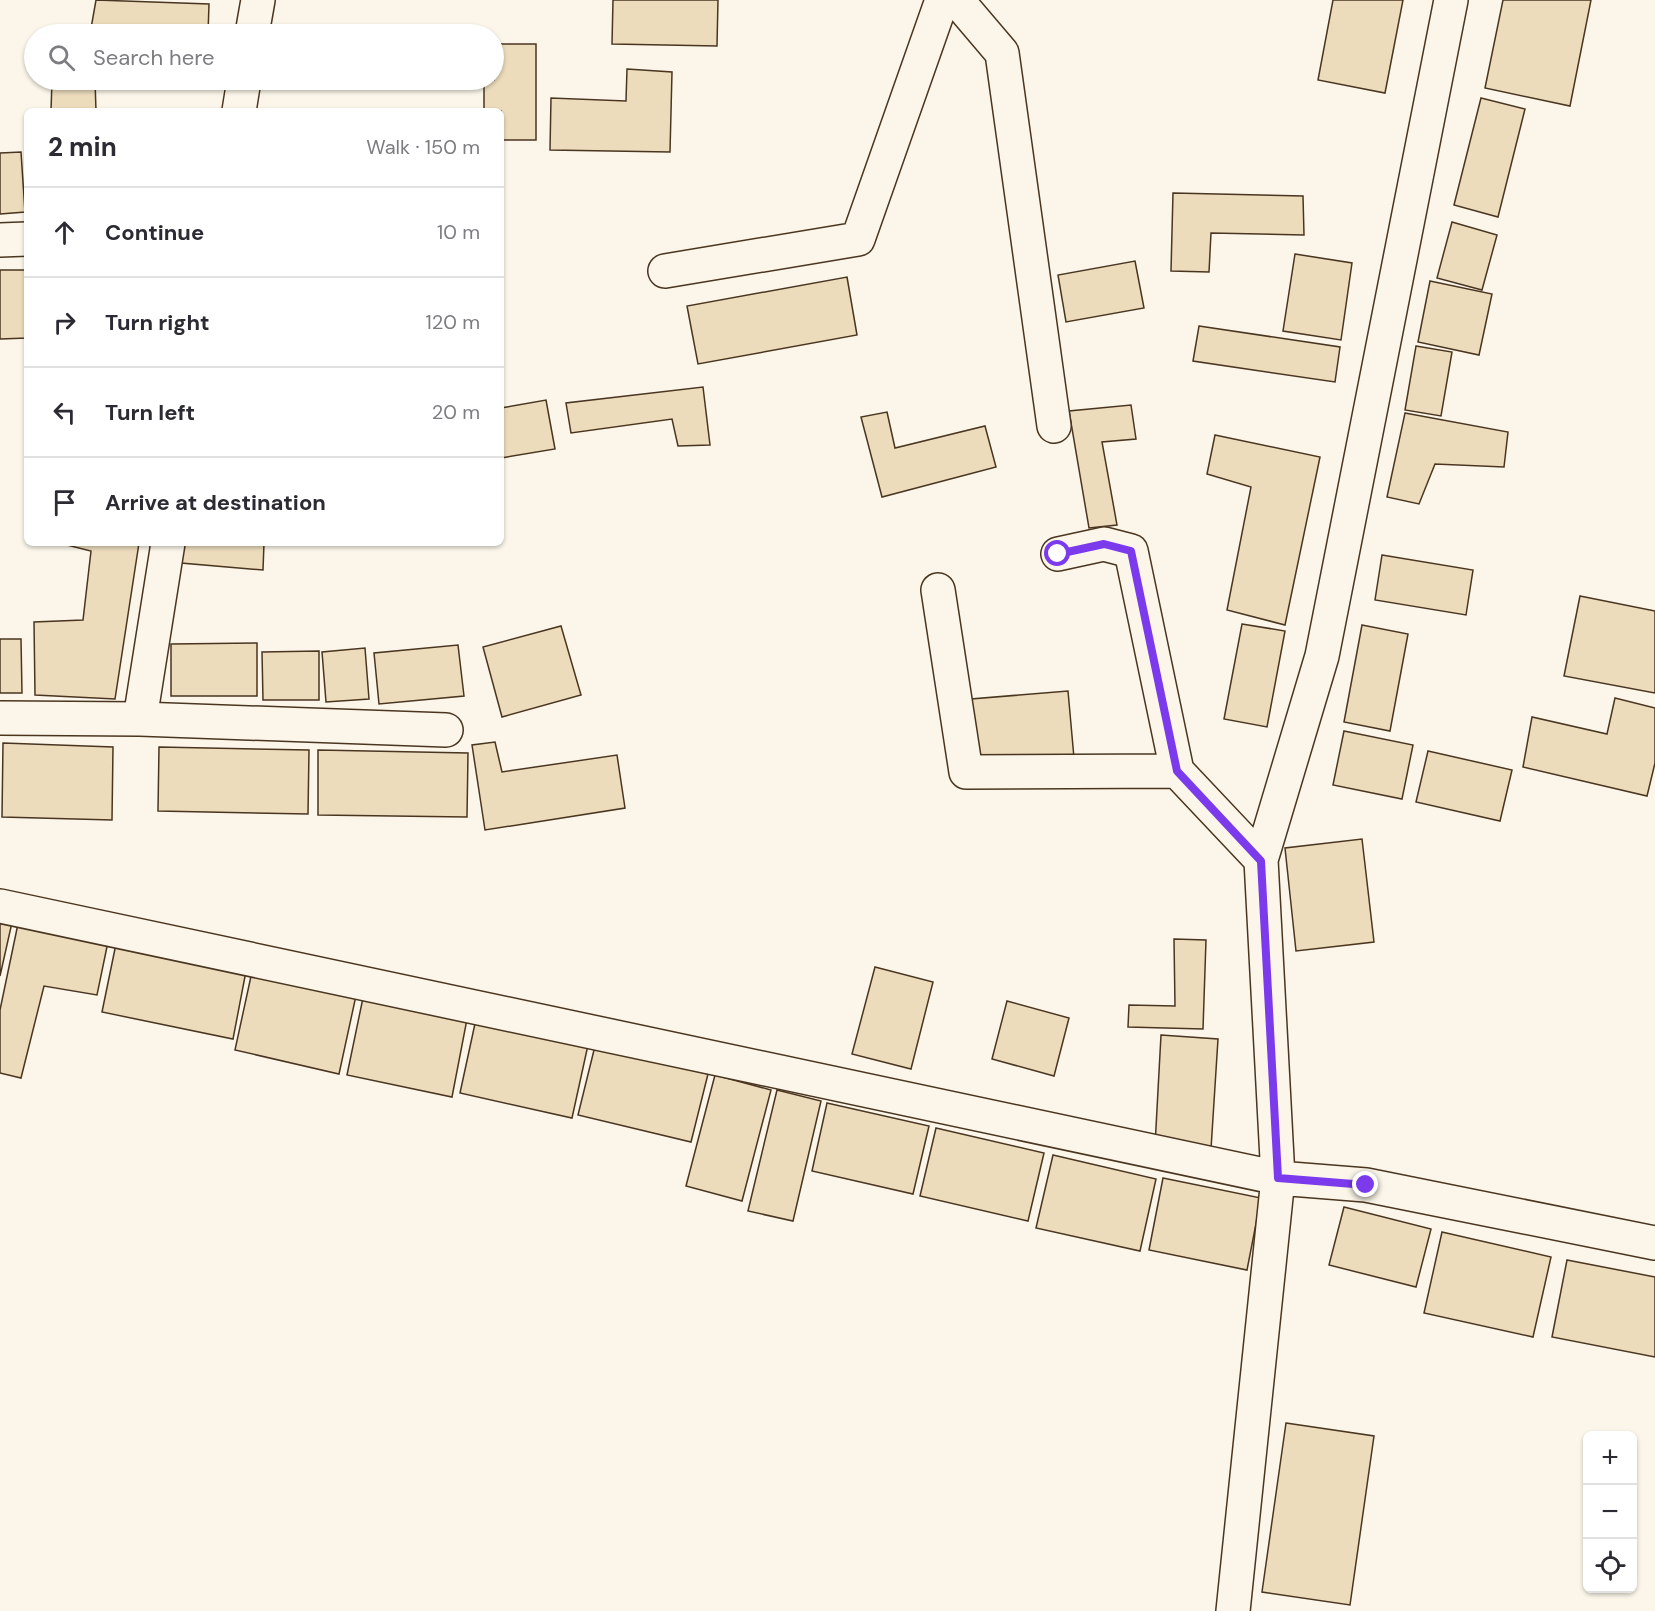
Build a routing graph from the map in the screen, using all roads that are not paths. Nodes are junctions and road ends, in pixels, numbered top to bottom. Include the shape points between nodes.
1 (258, 0) edge
2 (942, 0) edge
3 (957, 0) edge
4 (1451, 0) edge
5 (254, 24) edge
6 (242, 90) edge
7 (239, 108) edge
8 (24, 239) edge
9 (0, 240) edge
10 (665, 271) dead end
11 (1054, 426) dead end
12 (168, 546) edge
13 (1058, 554) dead end
14 (938, 590) dead end
15 (0, 718) edge
16 (140, 719) junction
17 (446, 730) dead end
18 (1177, 771) junction
19 (1261, 861) junction
20 (0, 906) edge
21 (1278, 1178) junction
22 (1655, 1243) edge
23 (1233, 1611) edge

1 - 5 street
2 - 10 street via 858,239
3 - 11 street via 1002,53
4 - 19 street via 1322,656
6 - 7 street
8 - 9 street
12 - 16 street
13 - 18 street via 1104,544 1131,551
14 - 18 street via 966,772
15 - 16 street
16 - 17 street
18 - 19 street
19 - 21 street
20 - 21 street
21 - 22 street via 1366,1185
21 - 23 street

